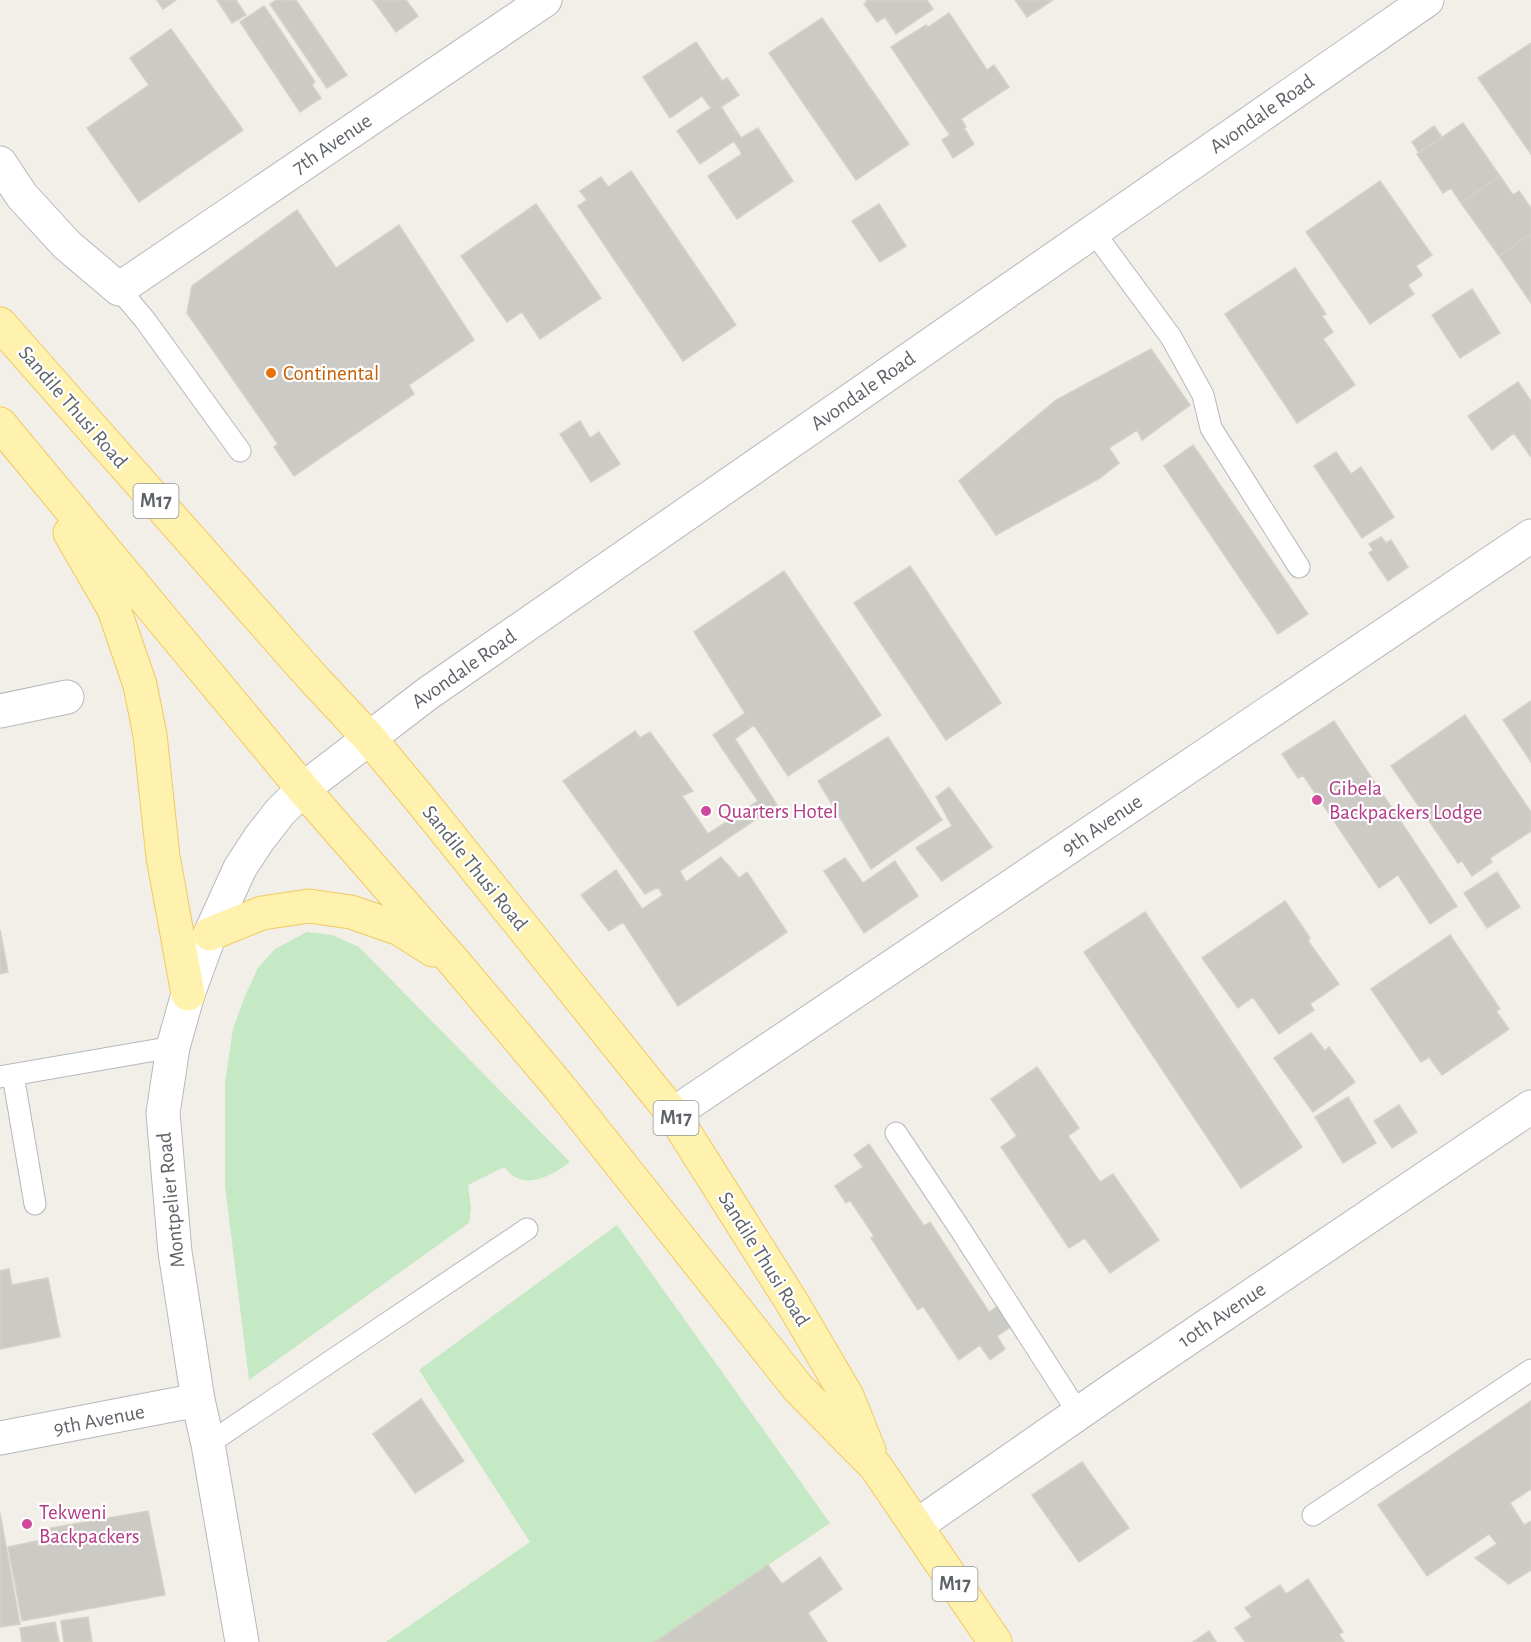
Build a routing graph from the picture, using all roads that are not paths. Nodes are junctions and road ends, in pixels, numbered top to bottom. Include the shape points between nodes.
1 (545, 0) edge
2 (1427, 0) edge
3 (0, 163) edge
4 (1094, 231) junction
5 (119, 289) junction
6 (0, 324) edge
7 (0, 424) edge
8 (21, 449) junction
9 (240, 451) dead end
10 (1531, 536) edge
11 (1299, 567) dead end
12 (67, 697) dead end
13 (0, 711) edge
14 (370, 739) junction
15 (303, 789) junction
16 (210, 934) junction
17 (455, 963) junction
18 (188, 994) junction
19 (173, 1047) junction
20 (7, 1076) edge
21 (1531, 1107) edge
22 (673, 1114) junction
23 (896, 1134) dead end
24 (35, 1204) dead end
25 (527, 1228) dead end
26 (1531, 1370) edge
27 (198, 1401) junction
28 (1078, 1414) junction
29 (0, 1438) edge
30 (208, 1444) junction
31 (876, 1467) junction
32 (1313, 1515) dead end
33 (916, 1526) junction
34 (242, 1642) edge
35 (995, 1642) edge

1 - 5 street, 7th Avenue
2 - 4 street, Avondale Road
3 - 5 street via 22,196 67,245
4 - 11 lane via 1171,337 1203,395 1211,428
4 - 14 street, Avondale Road via 427,694
5 - 9 lane
6 - 14 main road, Sandile Thusi Road / M17
7 - 8 main road, Sandile Thusi Road / M17
8 - 15 main road, Sandile Thusi Road / M17
8 - 18 main road via 114,609 140,685 150,735 163,857
10 - 22 street, 9th Avenue
12 - 13 street
14 - 15 street, Avondale Road
14 - 22 main road, Sandile Thusi Road / M17
15 - 16 street, Montpelier Road via 280,812 246,858
15 - 17 main road, Sandile Thusi Road / M17
16 - 17 main road via 262,913 309,906 351,912 400,930
16 - 18 street, Montpelier Road
17 - 31 main road, Sandile Thusi Road / M17 via 561,1089 798,1388
18 - 19 street, Montpelier Road
19 - 20 lane
19 - 27 street, Montpelier Road via 163,1113 175,1252
20 - 24 lane
21 - 28 street, 10th Avenue
22 - 31 main road, Sandile Thusi Road / M17 via 847,1396
23 - 28 lane
25 - 30 lane
26 - 32 lane
27 - 29 street, 9th Avenue
27 - 30 street, Montpelier Road
28 - 33 street, 10th Avenue
30 - 34 street, Montpelier Road
31 - 33 main road, Sandile Thusi Road / M17
33 - 35 main road, Sandile Thusi Road / M17

